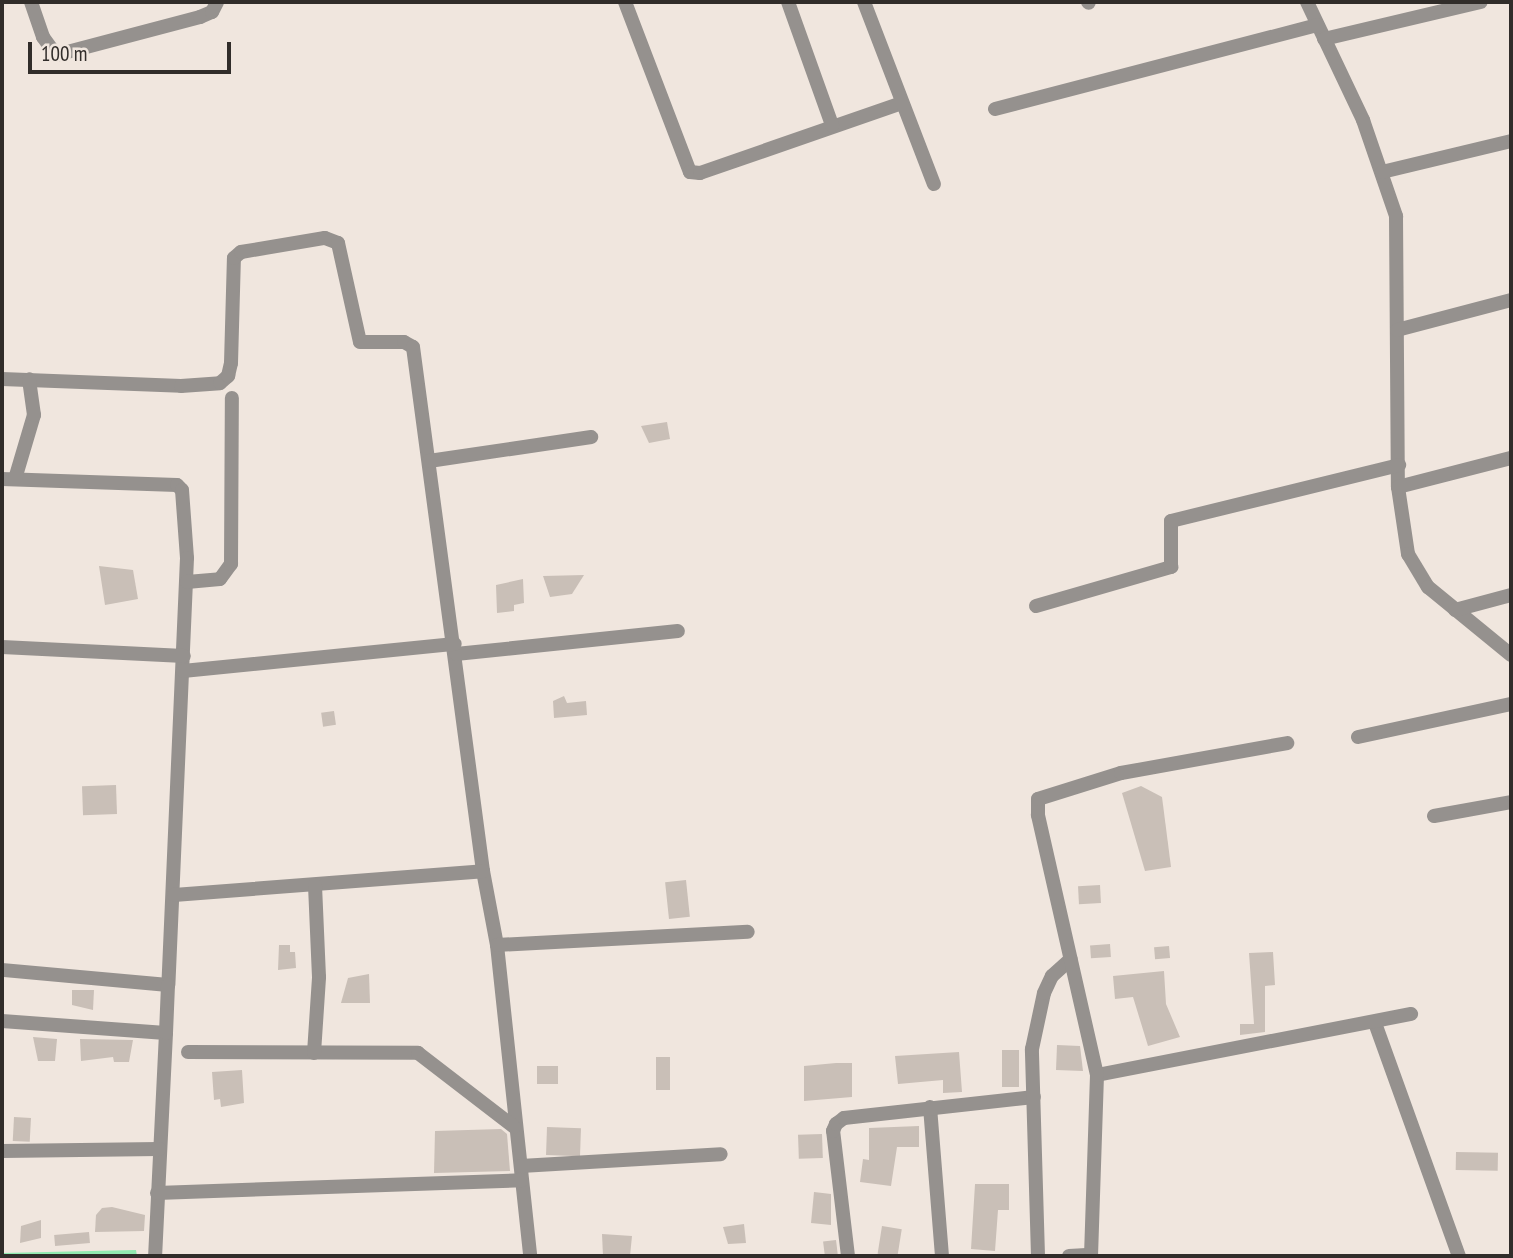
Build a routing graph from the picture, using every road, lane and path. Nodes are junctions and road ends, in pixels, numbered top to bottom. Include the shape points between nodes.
1 (32, 2) edge
2 (217, 2) edge
3 (625, 2) edge
4 (788, 2) edge
5 (864, 2) edge
6 (1307, 2) edge
7 (1481, 2) edge
8 (1317, 25) junction
9 (1324, 39) junction
10 (902, 103) junction
11 (995, 109) dead end
12 (832, 125) junction
13 (1511, 141) edge
14 (1382, 172) junction
15 (934, 184) dead end
16 (1511, 300) edge
17 (1397, 330) junction
18 (2, 379) edge
19 (29, 379) junction
20 (232, 398) dead end
21 (591, 437) dead end
22 (1511, 458) edge
23 (429, 461) junction
24 (1399, 465) junction
25 (8, 479) edge
26 (1398, 487) junction
27 (187, 582) junction
28 (1511, 595) edge
29 (1036, 606) dead end
30 (1455, 610) junction
31 (678, 631) dead end
32 (2, 647) edge
33 (456, 649) junction
34 (1511, 655) edge
35 (184, 664) junction
36 (1511, 704) edge
37 (1358, 737) dead end
38 (1287, 743) dead end
39 (1511, 802) edge
40 (1434, 816) dead end
41 (483, 872) junction
42 (315, 885) junction
43 (174, 895) junction
44 (748, 932) dead end
45 (497, 945) junction
46 (1071, 959) junction
47 (2, 970) edge
48 (168, 985) junction
49 (1411, 1014) dead end
50 (2, 1021) edge
51 (1375, 1023) junction
52 (166, 1033) junction
53 (188, 1052) dead end
54 (314, 1053) junction
55 (1097, 1075) junction
56 (1034, 1097) junction
57 (930, 1107) junction
58 (514, 1126) junction
59 (159, 1149) junction
60 (2, 1151) edge
61 (721, 1154) dead end
62 (521, 1173) junction
63 (157, 1193) junction
64 (155, 1256) edge
65 (530, 1256) edge
66 (848, 1256) edge
67 (942, 1256) edge
68 (1038, 1256) edge
69 (1069, 1256) edge
70 (1091, 1256) edge
71 (1459, 1256) edge

1 - 2 street via 43,37 56,55 200,17 212,12
3 - 12 street via 690,172 700,173
4 - 12 street
5 - 10 street
6 - 8 street
7 - 9 street
8 - 9 street
8 - 11 street
9 - 14 street
10 - 12 street
10 - 15 street
13 - 14 street
14 - 17 street via 1398,233
16 - 17 street
17 - 24 street
18 - 19 street
19 - 23 street via 181,386 220,383 228,376 231,363 234,258 241,252 333,239 342,257 357,337 367,345 404,342 412,348
19 - 25 street via 34,415
20 - 27 street via 231,564 220,579
21 - 23 street
22 - 26 street
23 - 33 street
24 - 26 street
24 - 29 street via 1171,521 1171,567
25 - 27 street via 177,485 184,509
26 - 30 street via 1402,533 1416,572
27 - 35 street
28 - 30 street
30 - 34 street
31 - 33 street
32 - 35 street
33 - 35 street
33 - 41 street
35 - 43 street
36 - 37 street
38 - 46 street via 1121,774 1038,799
39 - 40 street
41 - 42 street
41 - 45 street
42 - 43 street
42 - 54 street via 319,977
43 - 48 street
44 - 45 street
45 - 58 street
46 - 55 street
46 - 56 street via 1052,976 1035,1020
47 - 48 street
48 - 52 street
49 - 51 street
50 - 52 street
51 - 55 street
51 - 71 street
52 - 59 street
53 - 54 street
54 - 58 street via 418,1053
55 - 70 street
56 - 57 street
56 - 68 street
57 - 66 street via 844,1118 836,1124 833,1131
57 - 67 street
58 - 62 street
59 - 60 street
59 - 63 street
61 - 62 street
62 - 63 street
62 - 65 street
63 - 64 street
69 - 70 street

